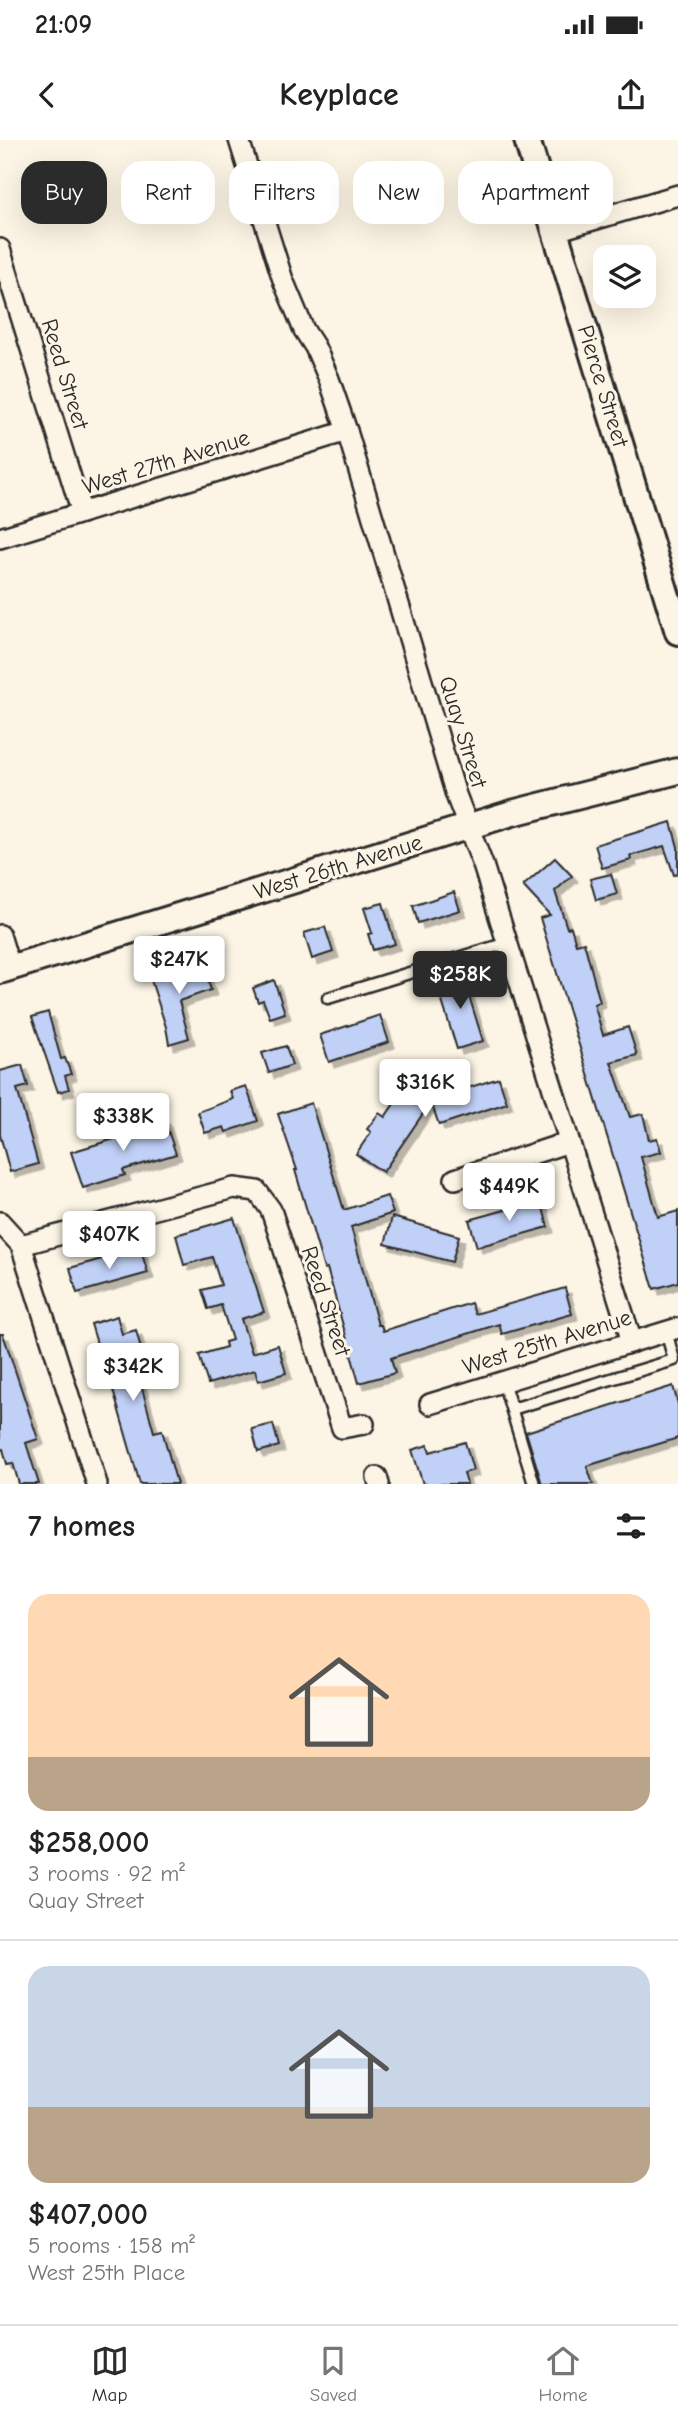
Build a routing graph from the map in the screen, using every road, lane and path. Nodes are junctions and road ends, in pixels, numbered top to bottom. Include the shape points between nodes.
1 (239, 140) edge
2 (527, 140) edge
3 (678, 195) edge
4 (556, 231) junction
5 (0, 249) edge
6 (6, 287) edge
7 (347, 431) junction
8 (82, 513) junction
9 (0, 538) edge
10 (678, 632) edge
11 (678, 771) edge
12 (468, 826) junction
13 (0, 935) edge
14 (507, 943) junction
15 (5, 969) edge
16 (328, 998) dead end
17 (569, 1142) junction
18 (455, 1179) dead end
19 (0, 1222) edge
20 (21, 1245) junction
21 (672, 1330) edge
22 (632, 1342) junction
23 (674, 1360) junction
24 (678, 1373) edge
25 (503, 1381) junction
26 (430, 1404) dead end
27 (512, 1409) junction
28 (364, 1424) dead end
29 (96, 1484) edge
30 (534, 1484) edge

1 - 7 street, Quay Street via 283,281 329,379
2 - 4 street, Pierce Street
3 - 4 street
4 - 10 street, Pierce Street
5 - 6 street, Reed Street
6 - 8 street, Reed Street
7 - 8 street, West 27th Avenue
7 - 12 street, Quay Street
8 - 9 street, West 27th Avenue
11 - 12 street, West 26th Avenue
12 - 14 street, Quay Street
12 - 15 street, West 26th Avenue
13 - 15 street
14 - 16 lane
14 - 17 street, Quay Street
17 - 18 street
17 - 22 street, Quay Street
19 - 20 street
20 - 28 street, Reed Street via 234,1188 257,1191 271,1210 342,1428
20 - 29 street
21 - 22 street, West 25th Avenue
21 - 23 lane
22 - 25 street, West 25th Avenue
23 - 24 lane
23 - 27 lane
25 - 26 street, West 25th Avenue
25 - 27 lane
27 - 30 lane

